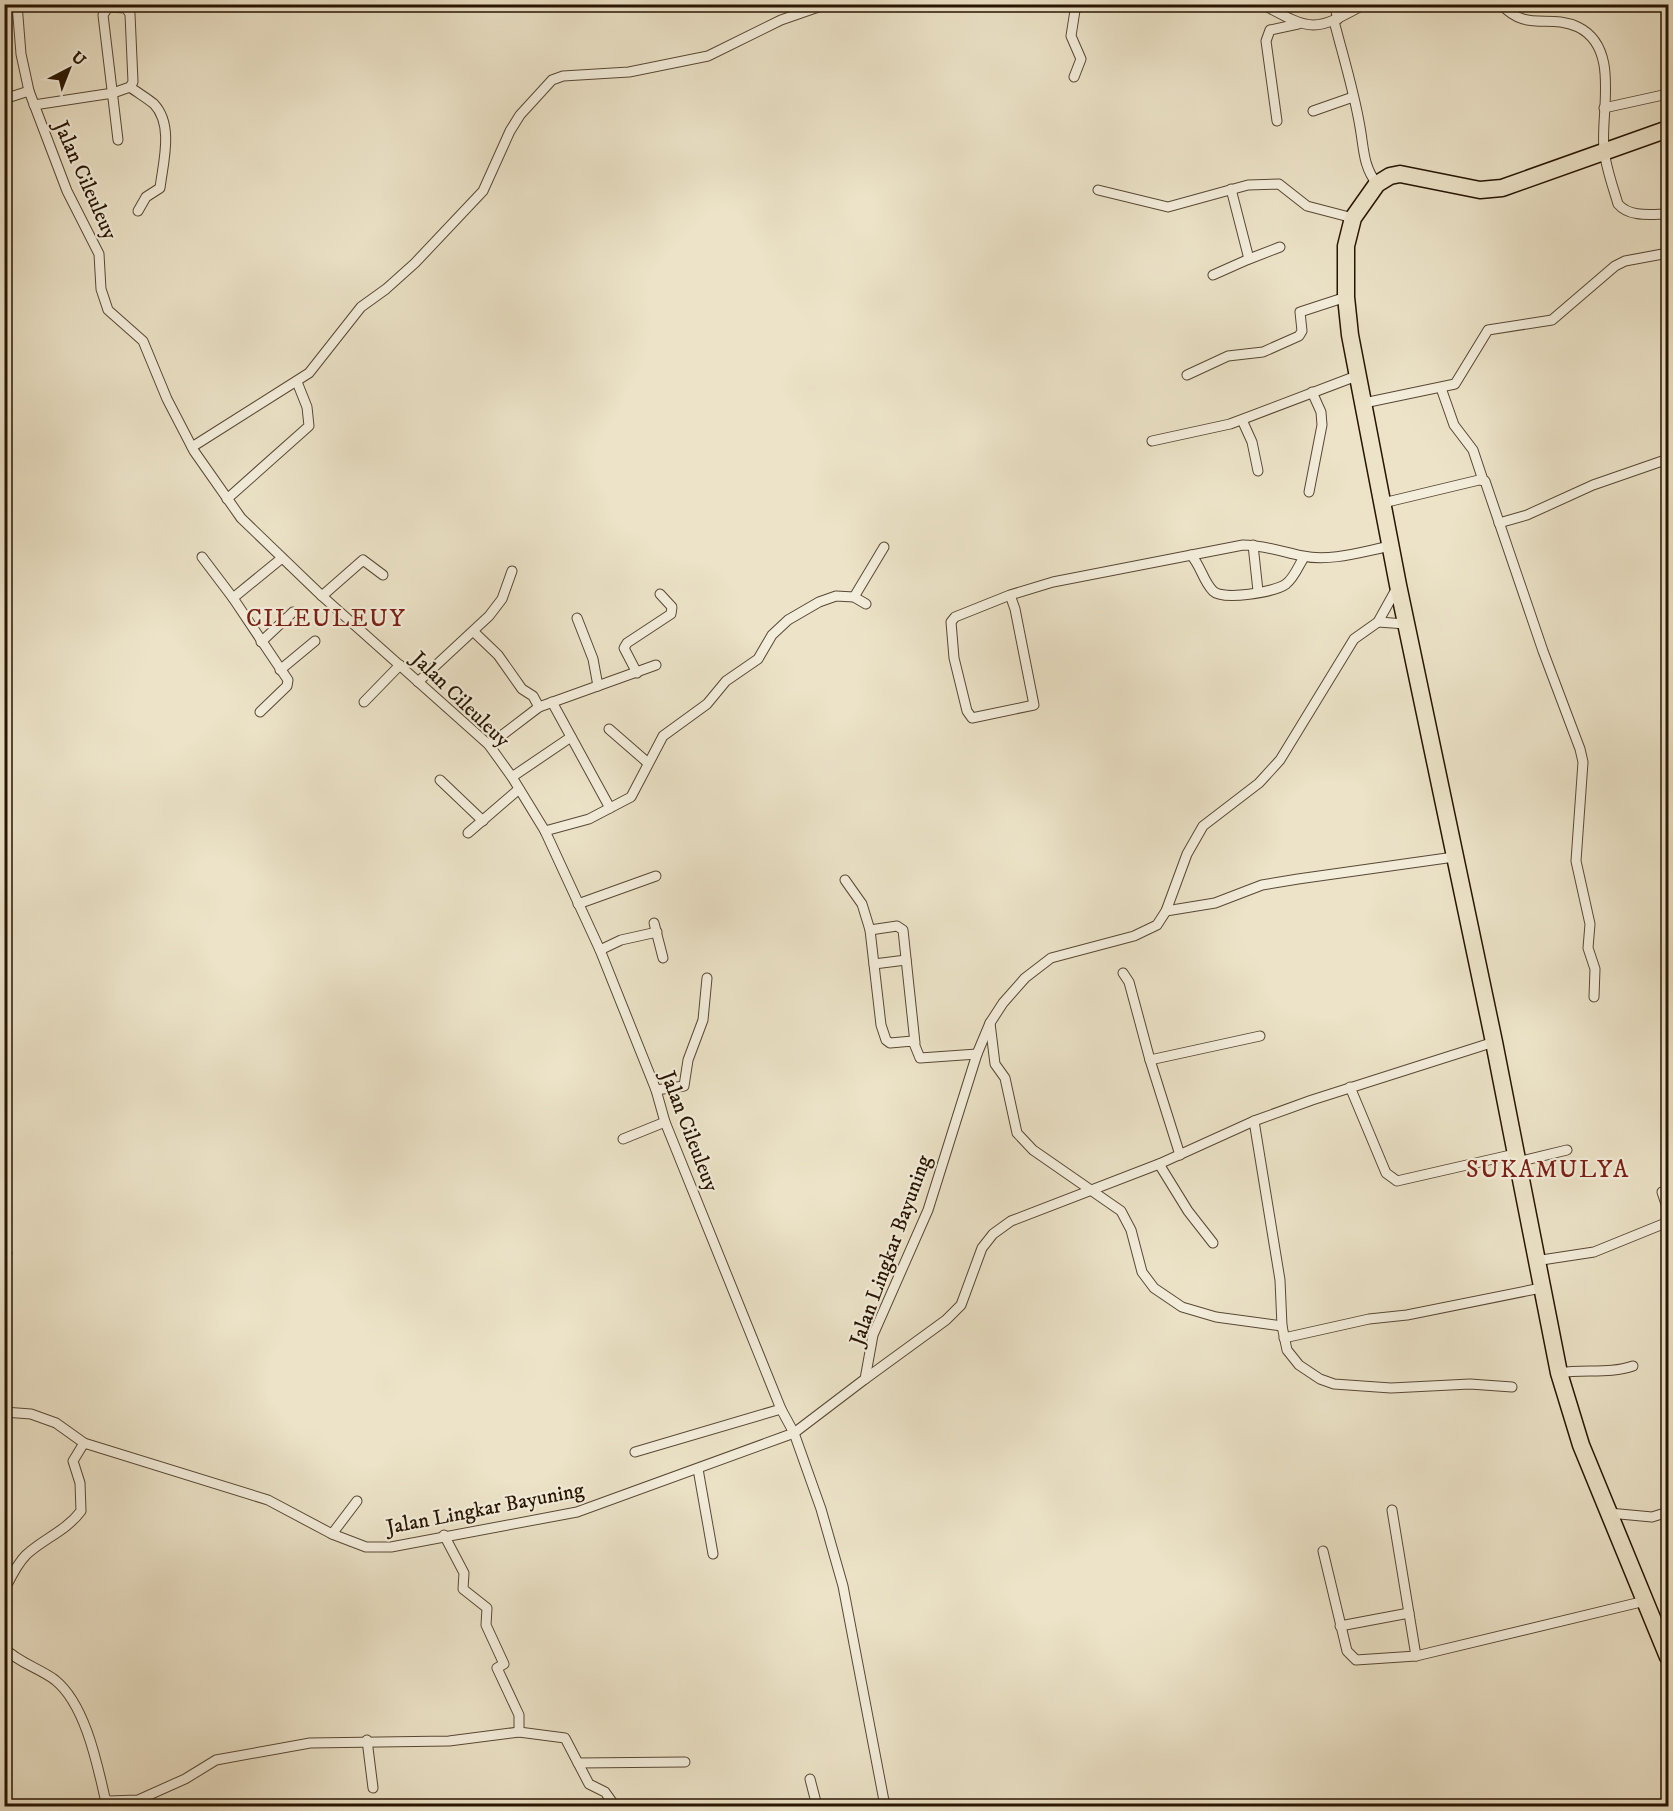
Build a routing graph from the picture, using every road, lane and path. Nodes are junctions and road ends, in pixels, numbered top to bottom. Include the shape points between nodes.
1 (17, 4) edge
2 (826, 4) edge
3 (1076, 4) edge
4 (1262, 4) edge
5 (1334, 4) edge
6 (1365, 4) edge
7 (1501, 4) edge
8 (1336, 20) junction
9 (1298, 24) junction
10 (1074, 77) dead end
11 (130, 87) junction
12 (1668, 91) edge
13 (25, 92) junction
14 (113, 93) junction
15 (1353, 97) junction
16 (6, 98) edge
17 (34, 105) junction
18 (1604, 108) junction
19 (1313, 111) dead end
20 (1277, 121) dead end
21 (1668, 129) edge
22 (118, 140) dead end
23 (1604, 152) junction
24 (1377, 184) junction
25 (1231, 189) junction
26 (1098, 190) dead end
27 (138, 212) dead end
28 (1668, 214) edge
29 (1353, 218) junction
30 (1281, 247) dead end
31 (1668, 253) edge
32 (1249, 259) junction
33 (1213, 275) dead end
34 (1346, 297) junction
35 (1187, 375) dead end
36 (1359, 375) junction
37 (297, 382) junction
38 (1441, 388) junction
39 (1312, 392) junction
40 (1364, 403) junction
41 (1242, 420) junction
42 (1152, 441) dead end
43 (192, 447) junction
44 (1668, 459) edge
45 (1258, 471) dead end
46 (1483, 480) junction
47 (1309, 492) dead end
48 (227, 499) junction
49 (1383, 503) junction
50 (1499, 524) junction
51 (1253, 545) junction
52 (1392, 546) junction
53 (884, 547) dead end
54 (1191, 555) junction
55 (202, 556) dead end
56 (1304, 557) junction
57 (282, 558) junction
58 (512, 571) dead end
59 (383, 575) dead end
60 (1398, 585) junction
61 (1258, 591) junction
62 (660, 594) dead end
63 (322, 596) junction
64 (1010, 596) junction
65 (854, 597) junction
66 (233, 598) junction
67 (866, 604) dead end
68 (294, 612) dead end
69 (577, 618) dead end
70 (1378, 622) junction
71 (1406, 624) junction
72 (474, 632) junction
73 (315, 641) dead end
74 (261, 642) junction
75 (400, 665) junction
76 (656, 665) dead end
77 (280, 670) junction
78 (637, 673) junction
79 (418, 682) junction
80 (598, 686) junction
81 (364, 702) dead end
82 (552, 702) junction
83 (539, 707) junction
84 (260, 712) dead end
85 (609, 729) dead end
86 (571, 737) junction
87 (489, 745) junction
88 (648, 763) junction
89 (512, 777) junction
90 (440, 780) dead end
91 (519, 789) junction
92 (610, 808) junction
93 (483, 821) junction
94 (545, 831) junction
95 (468, 833) dead end
96 (1454, 857) junction
97 (656, 876) dead end
98 (845, 880) dead end
99 (578, 904) junction
100 (1166, 911) junction
101 (870, 930) junction
102 (600, 950) junction
103 (663, 958) dead end
104 (906, 960) junction
105 (874, 964) junction
106 (1123, 973) dead end
107 (707, 978) dead end
108 (1594, 997) dead end
109 (990, 1023) junction
110 (1260, 1036) dead end
111 (1494, 1042) junction
112 (915, 1043) junction
113 (977, 1054) junction
114 (1150, 1060) junction
115 (1350, 1087) junction
116 (656, 1090) junction
117 (1254, 1121) junction
118 (665, 1122) junction
119 (623, 1139) dead end
120 (1568, 1150) dead end
121 (1180, 1155) junction
122 (1516, 1158) junction
123 (1159, 1164) junction
124 (1093, 1190) junction
125 (1662, 1192) dead end
126 (1668, 1210) edge
127 (1668, 1222) edge
128 (1212, 1243) dead end
129 (1535, 1260) junction
130 (1541, 1288) junction
131 (1282, 1326) junction
132 (1284, 1338) junction
133 (1633, 1366) dead end
134 (1559, 1373) junction
135 (865, 1379) junction
136 (1512, 1387) dead end
137 (781, 1409) junction
138 (4, 1412) edge
139 (795, 1433) junction
140 (84, 1443) junction
141 (635, 1452) dead end
142 (698, 1469) junction
143 (357, 1501) dead end
144 (1392, 1510) dead end
145 (1609, 1512) junction
146 (1668, 1512) edge
147 (444, 1535) junction
148 (336, 1536) junction
149 (1323, 1551) dead end
150 (713, 1554) dead end
151 (4, 1591) edge
152 (1645, 1601) junction
153 (1409, 1613) junction
154 (1340, 1626) junction
155 (4, 1648) edge
156 (1416, 1656) junction
157 (1668, 1657) edge
158 (519, 1732) junction
159 (367, 1740) junction
160 (685, 1762) dead end
161 (578, 1763) junction
162 (810, 1779) dead end
163 (373, 1788) dead end
164 (615, 1806) edge
165 (817, 1806) edge
166 (885, 1806) edge

1 - 13 street, Jalan Cileuleuy
2 - 37 street via 781,20 708,57 629,72 552,80 510,131 483,191 415,262 361,307 309,373
3 - 10 street via 1071,36 1081,59
4 - 9 street
5 - 8 street
6 - 8 street
7 - 18 street via 1519,20 1566,23 1596,40 1605,72
8 - 9 street via 1313,27
8 - 15 street
9 - 20 street via 1270,30 1266,41
11 - 14 street
11 - 14 street via 130,14 124,8 108,8 103,15
11 - 27 street via 154,105 166,136 160,188 146,197
12 - 18 street
13 - 16 street
13 - 17 street, Jalan Cileuleuy
14 - 17 street
14 - 22 street
15 - 19 street
15 - 24 street via 1364,159
17 - 43 street, Jalan Cileuleuy via 67,191 99,254 103,302 143,341
18 - 23 street
21 - 23 highway
23 - 24 highway via 1502,188 1480,190 1400,174
23 - 28 street via 1623,210
24 - 29 highway
25 - 26 street via 1168,207
25 - 29 street via 1256,183 1279,184 1307,206
25 - 32 street
29 - 34 highway via 1346,246
30 - 32 street
31 - 38 street via 1615,266 1552,320 1488,330 1459,380
32 - 33 street
34 - 35 street via 1300,312 1299,336 1263,352 1228,356
34 - 36 highway
36 - 39 street
36 - 40 highway
37 - 43 street via 257,403
37 - 48 street via 307,407 309,426
38 - 40 street
38 - 46 street via 1454,425 1473,450
39 - 41 street
39 - 47 street via 1322,425
40 - 49 highway
41 - 42 street
41 - 45 street
43 - 48 street, Jalan Cileuleuy
44 - 50 street
46 - 49 street
46 - 50 street
48 - 57 street, Jalan Cileuleuy
49 - 52 highway
50 - 108 street via 1583,762 1576,861 1590,924 1588,948 1595,969
51 - 54 street
51 - 56 street
51 - 61 street
52 - 56 street via 1342,556
52 - 60 highway
53 - 65 street
54 - 61 street via 1219,595
54 - 64 street via 1053,582
55 - 66 street
56 - 61 street via 1286,584
57 - 63 street, Jalan Cileuleuy
57 - 66 street
58 - 72 street via 502,599
59 - 63 street via 363,560
60 - 70 street, Jalan Lingkar Bayuning
60 - 71 highway
62 - 78 street via 672,607 671,615 624,648
63 - 75 street, Jalan Cileuleuy
64 - 64 street via 1034,705 972,718 954,658 951,625 955,617
65 - 67 street
65 - 88 street via 826,598 781,625 758,659 726,681 707,704 663,736
66 - 74 street
68 - 74 street
69 - 80 street via 593,659
70 - 71 street
70 - 100 street, Jalan Lingkar Bayuning via 1354,639 1281,760 1259,783 1203,826 1187,854
71 - 96 highway
72 - 79 street
72 - 83 street via 498,655
73 - 77 street
74 - 77 street
75 - 79 street, Jalan Cileuleuy
75 - 81 street
76 - 78 street
77 - 84 street via 288,680 287,686
78 - 80 street
79 - 87 street, Jalan Cileuleuy
80 - 82 street
82 - 83 street
82 - 86 street
83 - 87 street
85 - 88 street
86 - 89 street
86 - 92 street
87 - 89 street, Jalan Cileuleuy
88 - 92 street via 635,793
89 - 91 street, Jalan Cileuleuy
90 - 93 street
91 - 93 street
91 - 94 street, Jalan Cileuleuy
92 - 94 street via 589,819
93 - 95 street
94 - 99 street, Jalan Cileuleuy
96 - 100 street via 1262,885 1215,903
96 - 111 highway
97 - 99 street
98 - 101 street via 862,904
99 - 102 street, Jalan Cileuleuy
100 - 109 street, Jalan Lingkar Bayuning via 1157,925 1134,936 1051,958 1025,978
101 - 104 street via 901,928
101 - 105 street
102 - 103 street via 656,928
102 - 116 street, Jalan Cileuleuy
104 - 105 street
104 - 112 street
105 - 112 street via 883,1035 890,1043
106 - 114 street via 1129,982
107 - 116 street via 702,1025 688,1060 684,1086
109 - 113 street, Jalan Lingkar Bayuning
109 - 124 street via 995,1064 1005,1078 1017,1133 1033,1150
110 - 114 street
111 - 115 street
111 - 122 highway
112 - 113 street via 920,1058
113 - 135 street, Jalan Lingkar Bayuning via 928,1210 873,1335
114 - 121 street
115 - 117 street
115 - 122 street via 1386,1173 1397,1182
116 - 118 street, Jalan Cileuleuy
117 - 121 street
117 - 131 street via 1279,1269
118 - 119 street
118 - 137 street, Jalan Cileuleuy
120 - 122 street
121 - 123 street
122 - 129 highway
123 - 124 street
123 - 128 street
124 - 131 street via 1126,1218 1138,1263 1154,1288 1182,1307 1216,1317
124 - 135 street via 1011,1221 993,1234 982,1248 961,1305
125 - 126 street
127 - 129 street via 1594,1252
129 - 130 highway
130 - 132 street
130 - 134 highway
131 - 132 street
132 - 136 street via 1287,1350 1299,1365 1334,1384 1391,1388 1460,1384
133 - 134 street via 1623,1370
134 - 145 highway
135 - 139 street, Jalan Lingkar Bayuning
137 - 139 street, Jalan Cileuleuy
137 - 141 street
138 - 140 street, Jalan Lingkar Bayuning via 31,1414 56,1423
139 - 142 street, Jalan Lingkar Bayuning
139 - 166 street, Jalan Cileuleuy via 843,1586
140 - 148 street, Jalan Lingkar Bayuning via 268,1500
140 - 151 street via 73,1461 80,1483 79,1513 25,1556
142 - 147 street, Jalan Lingkar Bayuning via 576,1512
142 - 150 street
143 - 148 street
144 - 153 street
145 - 146 street via 1652,1517
145 - 152 highway
147 - 148 street, Jalan Lingkar Bayuning via 391,1547 366,1547
147 - 158 street via 464,1573 463,1589 487,1608 486,1625 504,1664 497,1668 519,1715
149 - 154 street
152 - 156 street
152 - 157 highway
153 - 154 street
153 - 156 street
154 - 156 street via 1352,1659
155 - 159 street via 64,1688 90,1736 108,1801 138,1800 216,1760 310,1743
158 - 159 street via 449,1741
158 - 161 street via 565,1738
159 - 163 street
160 - 161 street
161 - 164 street via 589,1784 605,1792
162 - 165 street

